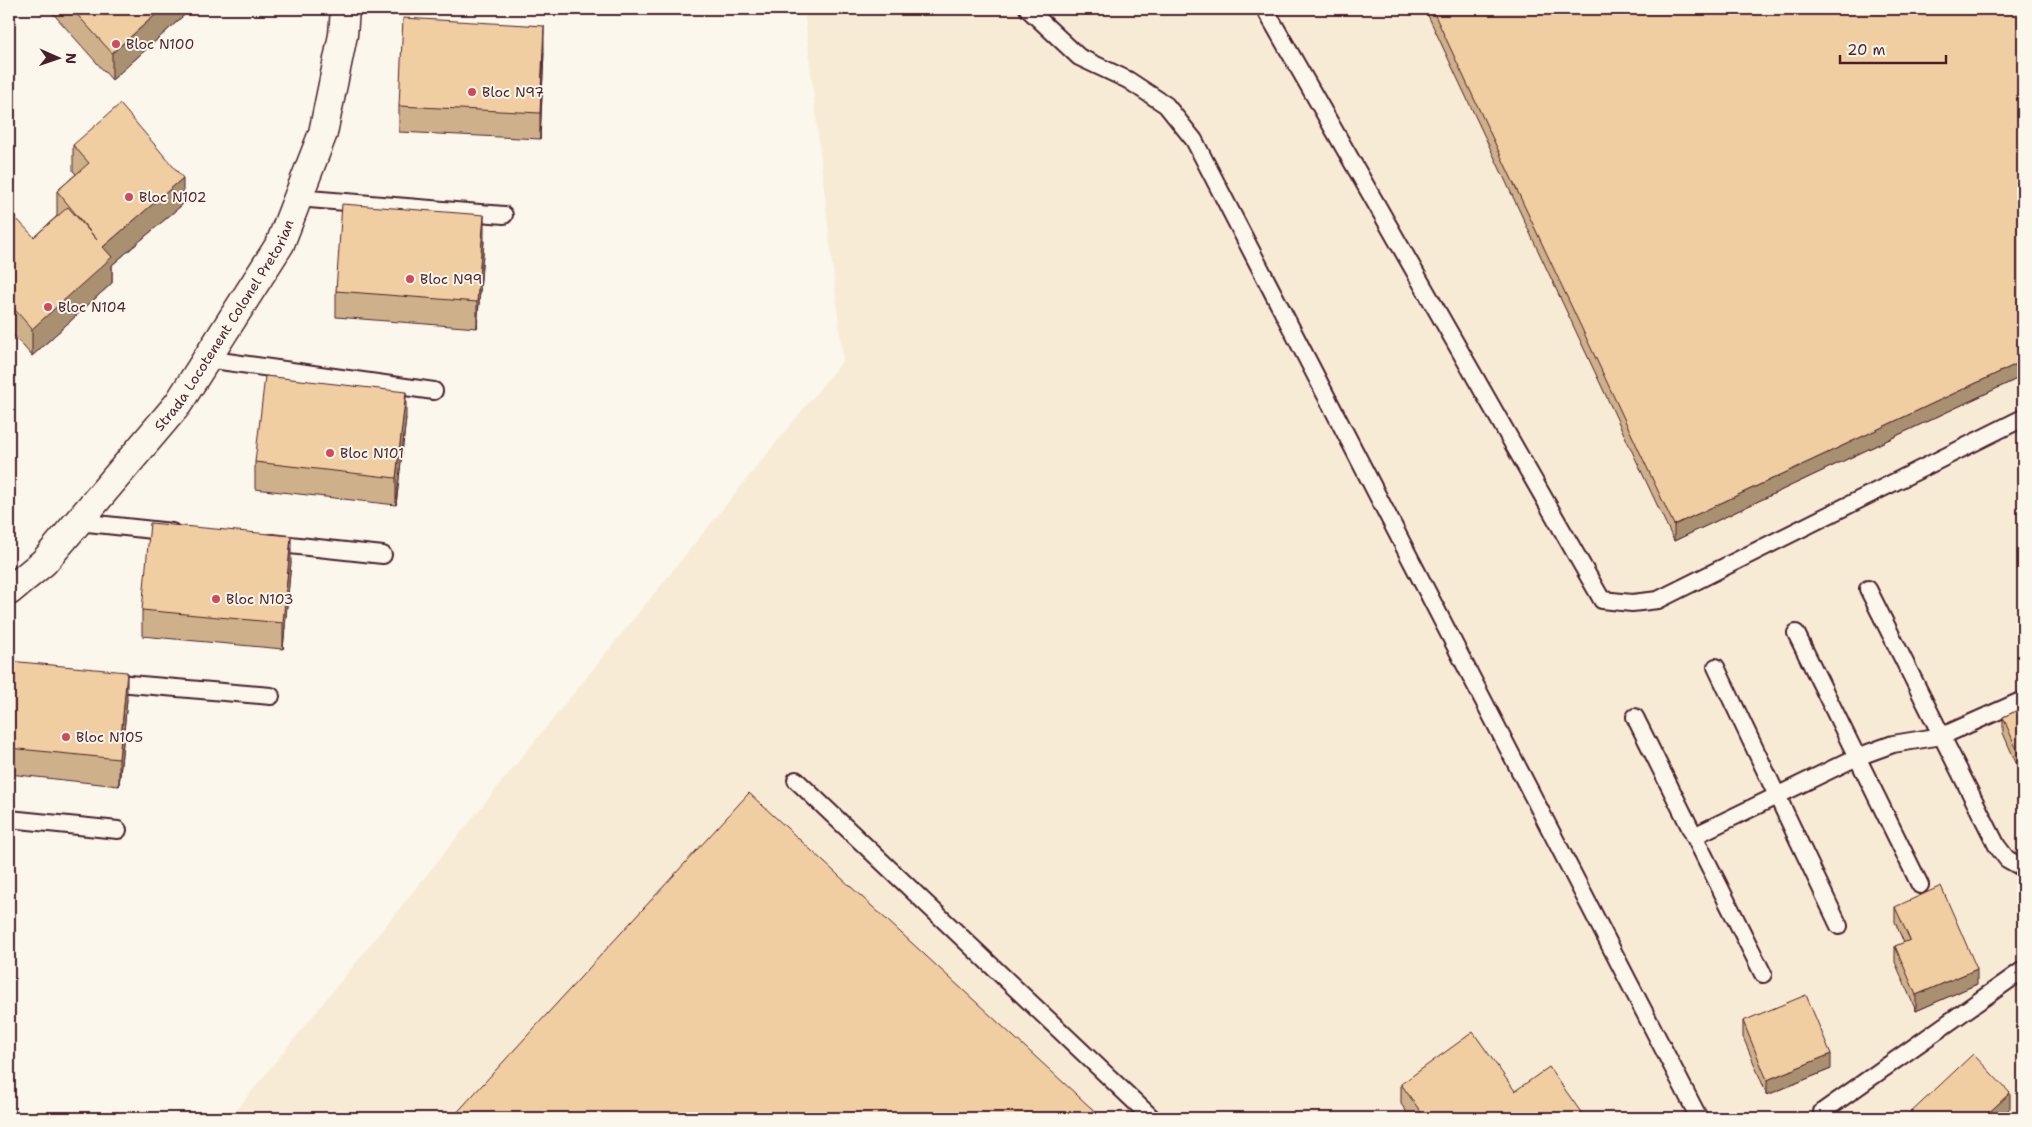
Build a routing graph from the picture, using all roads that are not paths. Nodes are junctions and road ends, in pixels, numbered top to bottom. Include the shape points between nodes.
1 (346, 9) edge
2 (1028, 9) edge
3 (1265, 9) edge
4 (297, 198) junction
5 (504, 215) dead end
6 (206, 359) junction
7 (434, 391) dead end
8 (2023, 418) edge
9 (78, 522) junction
10 (186, 534) edge
11 (255, 541) edge
12 (383, 555) dead end
13 (1868, 589) dead end
14 (9, 591) edge
15 (1796, 633) dead end
16 (1716, 667) dead end
17 (86, 680) edge
18 (271, 696) dead end
19 (2023, 700) edge
20 (1634, 717) dead end
21 (1942, 736) junction
22 (1857, 757) junction
23 (796, 780) dead end
24 (1777, 796) junction
25 (9, 819) edge
26 (118, 830) dead end
27 (1694, 836) junction
28 (2023, 868) edge
29 (1920, 885) dead end
30 (1839, 926) dead end
31 (2023, 970) edge
32 (1763, 974) dead end
33 (1822, 1112) dead end
34 (1152, 1118) edge
35 (1699, 1118) edge

1 - 4 street, Strada Locotenent Colonel Pretorian via 323,134
2 - 35 lane via 1079,57 1128,80 1166,105 1194,140
3 - 8 lane via 1602,600 1632,603 1658,600
4 - 5 lane
4 - 6 street, Strada Locotenent Colonel Pretorian via 280,244
6 - 7 lane
6 - 9 street, Strada Locotenent Colonel Pretorian via 178,404
9 - 10 lane
9 - 14 street, Strada Locotenent Colonel Pretorian via 44,562
11 - 12 lane
13 - 21 lane
15 - 22 lane
16 - 24 lane
17 - 18 lane
19 - 21 lane
20 - 27 lane
21 - 22 lane via 1893,744
21 - 28 lane via 1997,846 2007,859
22 - 24 lane
22 - 29 lane
23 - 34 lane
24 - 27 lane
24 - 30 lane
25 - 26 lane
27 - 32 lane
31 - 33 lane

